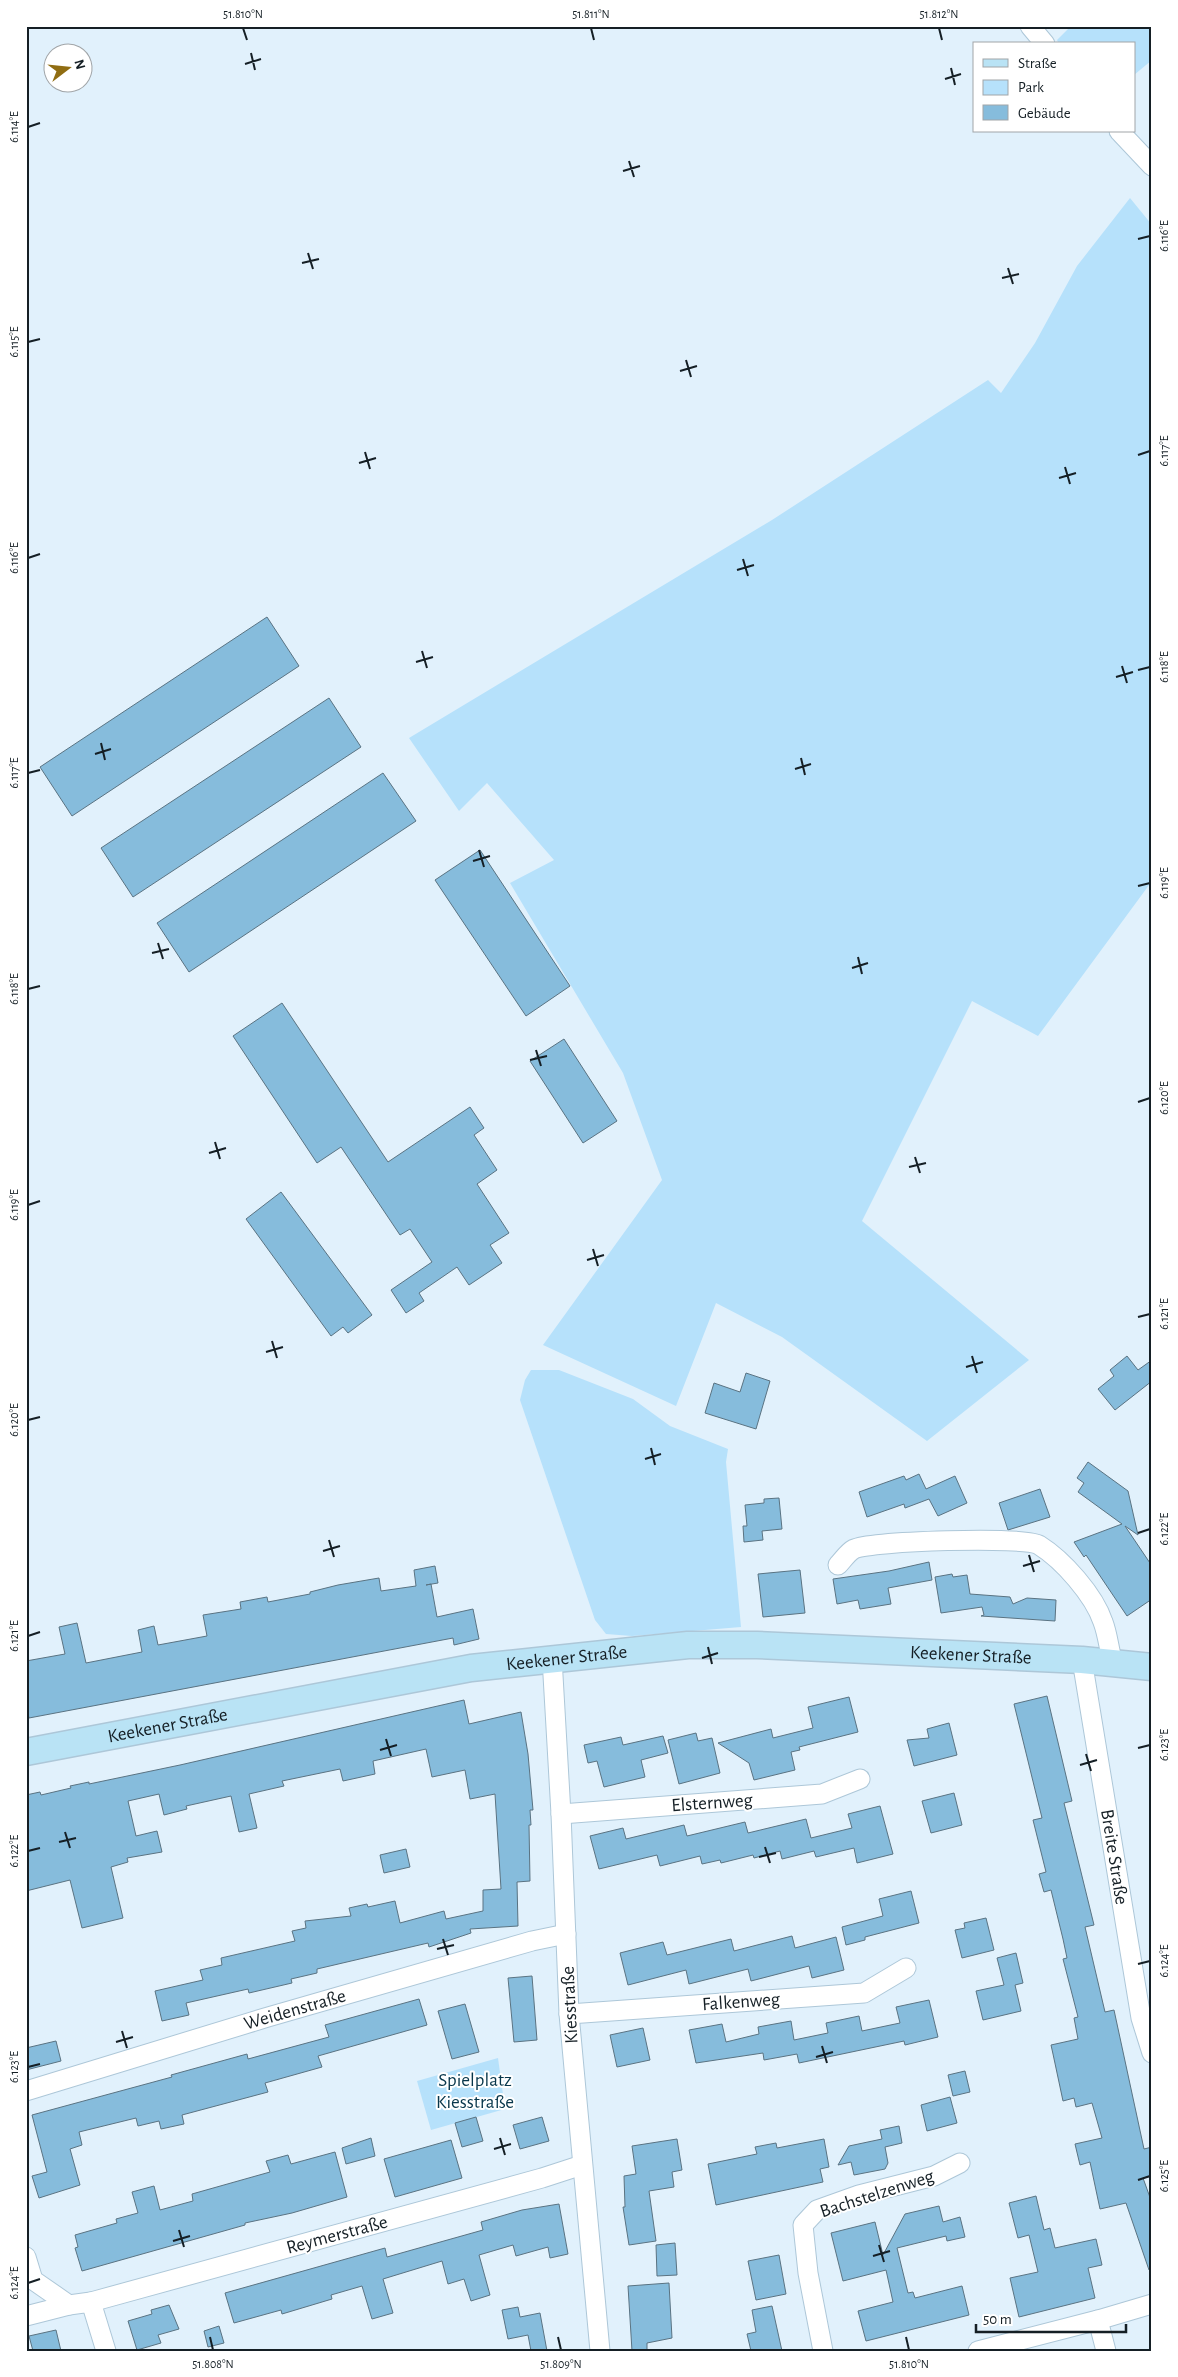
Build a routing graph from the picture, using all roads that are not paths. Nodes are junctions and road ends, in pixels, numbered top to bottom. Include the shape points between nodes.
1 (1030, 26) edge
2 (1043, 42) edge
3 (1120, 132) edge
4 (1152, 166) edge
5 (838, 1565) dead end
6 (552, 1658) junction
7 (1082, 1660) junction
8 (1112, 1663) junction
9 (1152, 1668) edge
10 (26, 1752) edge
11 (860, 1779) dead end
12 (561, 1814) junction
13 (566, 1934) junction
14 (906, 1968) dead end
15 (569, 2014) junction
16 (1152, 2053) edge
17 (26, 2091) edge
18 (960, 2163) dead end
19 (582, 2165) junction
20 (26, 2258) edge
21 (91, 2302) junction
22 (1152, 2304) edge
23 (69, 2305) junction
24 (26, 2316) edge
25 (1098, 2320) junction
26 (106, 2351) edge
27 (600, 2351) edge
28 (824, 2351) edge
29 (978, 2351) edge
30 (1106, 2351) edge

1 - 2 street
3 - 4 street
5 - 8 street via 854,1549 903,1542 1037,1543 1066,1567 1089,1597 1103,1621
6 - 7 main road, Keekener Straße via 688,1645 757,1645
6 - 10 main road, Keekener Straße via 424,1676
6 - 12 street, Kiesstraße
7 - 8 main road, Keekener Straße
7 - 16 street, Breite Straße via 1140,2018
8 - 9 main road, Keekener Straße
11 - 12 street, Elsternweg via 822,1794
12 - 13 street, Kiesstraße
13 - 15 street, Kiesstraße
13 - 17 street, Weidenstraße via 268,2017
14 - 15 street, Falkenweg via 864,1993
15 - 19 street, Kiesstraße
18 - 28 street, Bachstelzenweg via 934,2176 817,2210 803,2225 808,2273
19 - 21 street, Reymerstraße
19 - 27 street, Kiesstraße
20 - 23 street via 34,2280
21 - 23 street, Reymerstraße
21 - 26 street
22 - 25 street
23 - 24 street, Reymerstraße
25 - 29 street
25 - 30 street

